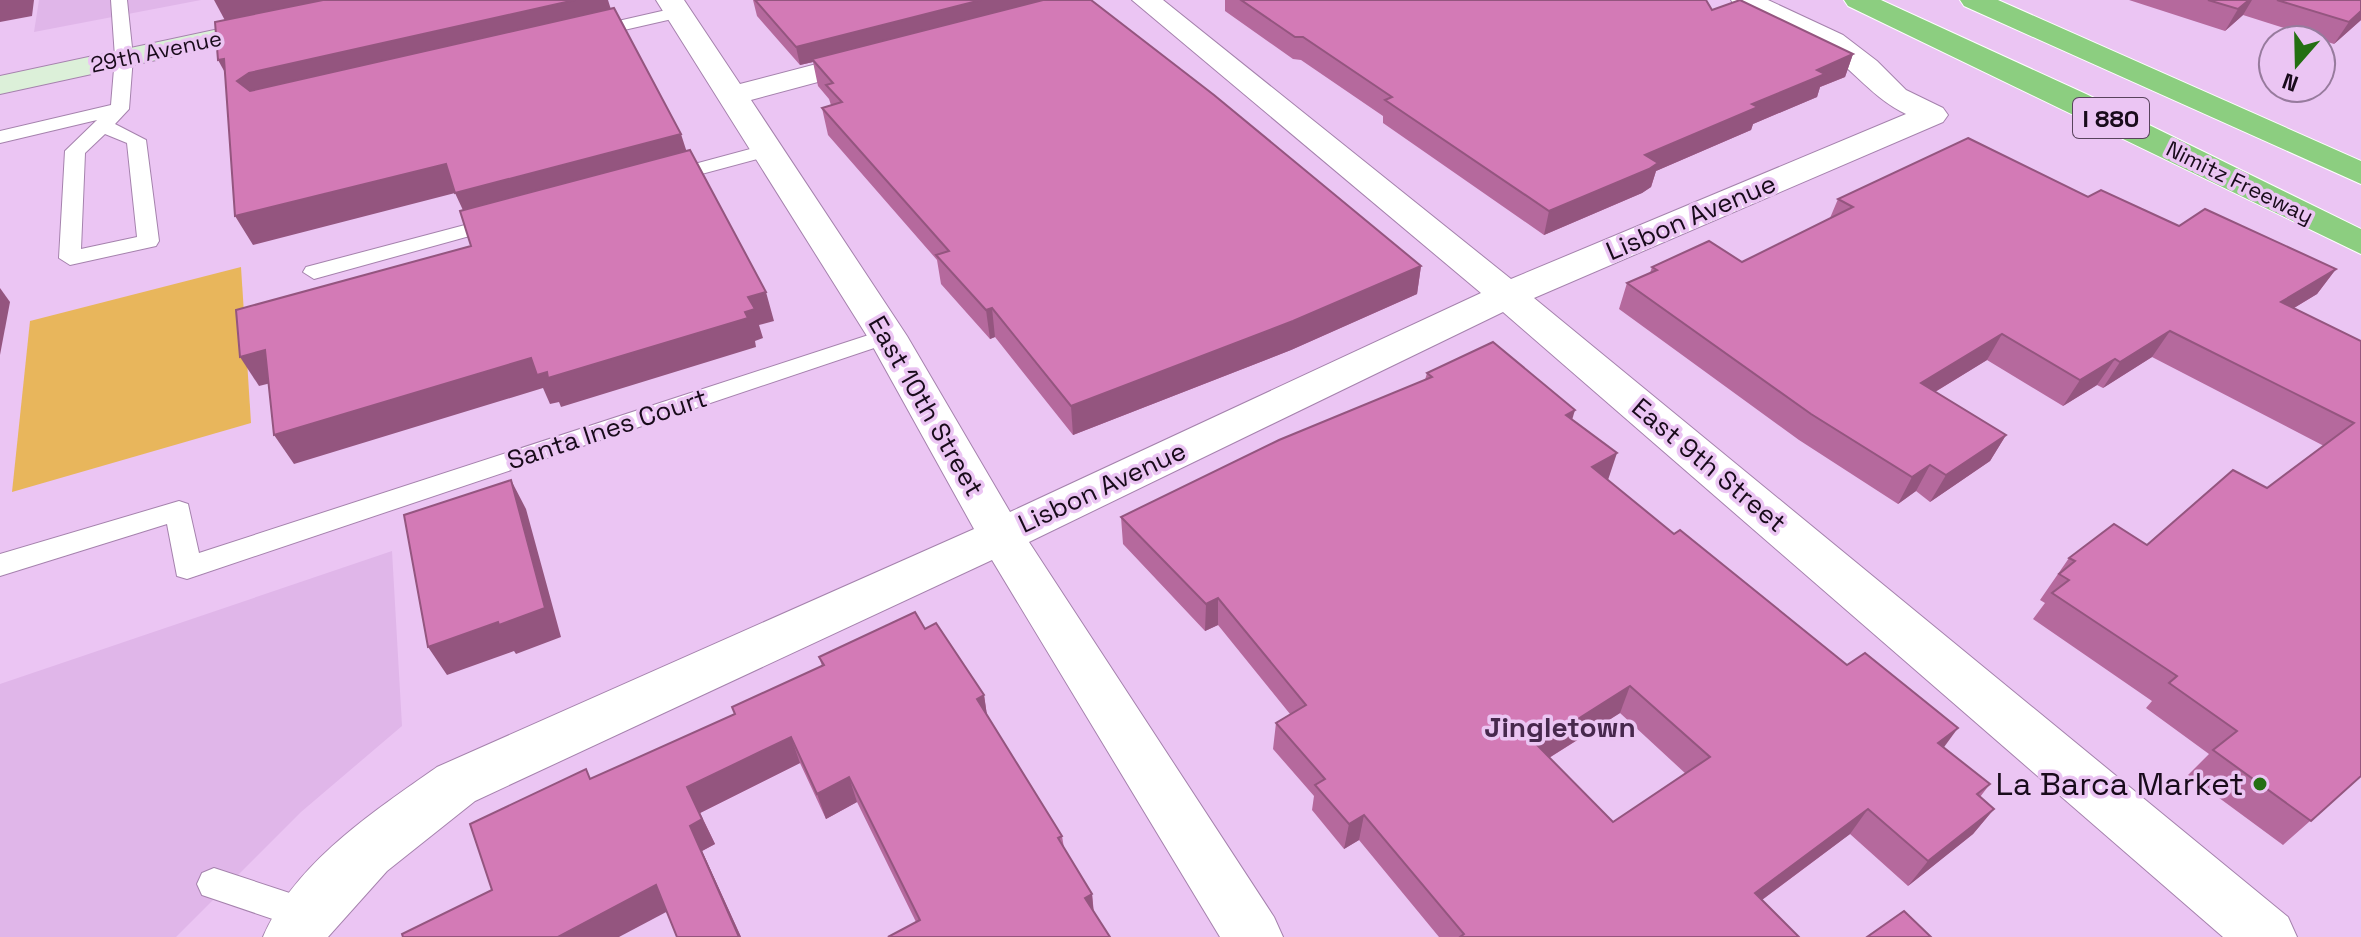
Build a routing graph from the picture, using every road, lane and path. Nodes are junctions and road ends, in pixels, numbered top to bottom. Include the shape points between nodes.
1 (119, 0) edge
2 (275, 0) edge
3 (1146, 0) edge
4 (1745, 0) edge
5 (1858, 0) edge
6 (1974, 0) edge
7 (2033, 0) edge
8 (672, 7) edge
9 (304, 20) edge
10 (569, 38) edge
11 (123, 44) junction
12 (899, 52) edge
13 (0, 59) edge
14 (0, 85) edge
15 (731, 96) junction
16 (120, 109) junction
17 (105, 127) junction
18 (0, 137) edge
19 (2361, 144) edge
20 (765, 151) junction
21 (2361, 174) edge
22 (645, 183) edge
23 (524, 216) edge
24 (2361, 243) edge
25 (314, 272) dead end
26 (1507, 295) junction
27 (887, 336) junction
28 (1001, 536) junction
29 (0, 565) edge
30 (214, 884) dead end
31 (301, 926) edge
32 (1253, 937) edge
33 (2267, 937) edge

1 - 11 lane
2 - 11 main road, 29th Avenue
3 - 26 street, East 9th Street
4 - 26 street, Lisbon Avenue via 1832,41 1895,97 1932,115
5 - 24 highway, Nimitz Freeway / I 880
6 - 21 highway, I 880
7 - 19 highway
8 - 10 lane
8 - 15 street, East 10th Street
9 - 11 main road, 29th Avenue
11 - 13 main road, 29th Avenue
11 - 14 main road, 29th Avenue
11 - 16 lane
12 - 15 street
15 - 20 street, East 10th Street
16 - 17 lane
16 - 18 lane
17 - 17 lane via 75,151 70,258 148,241 136,140
20 - 22 lane
20 - 27 street, East 10th Street
23 - 25 lane
26 - 28 street, Lisbon Avenue
26 - 33 street, East 9th Street
27 - 28 street, East 10th Street
27 - 29 lane, Santa Ines Court via 187,568 179,511
28 - 31 street, Lisbon Avenue via 456,784 345,873
28 - 32 street, East 10th Street
30 - 31 lane

